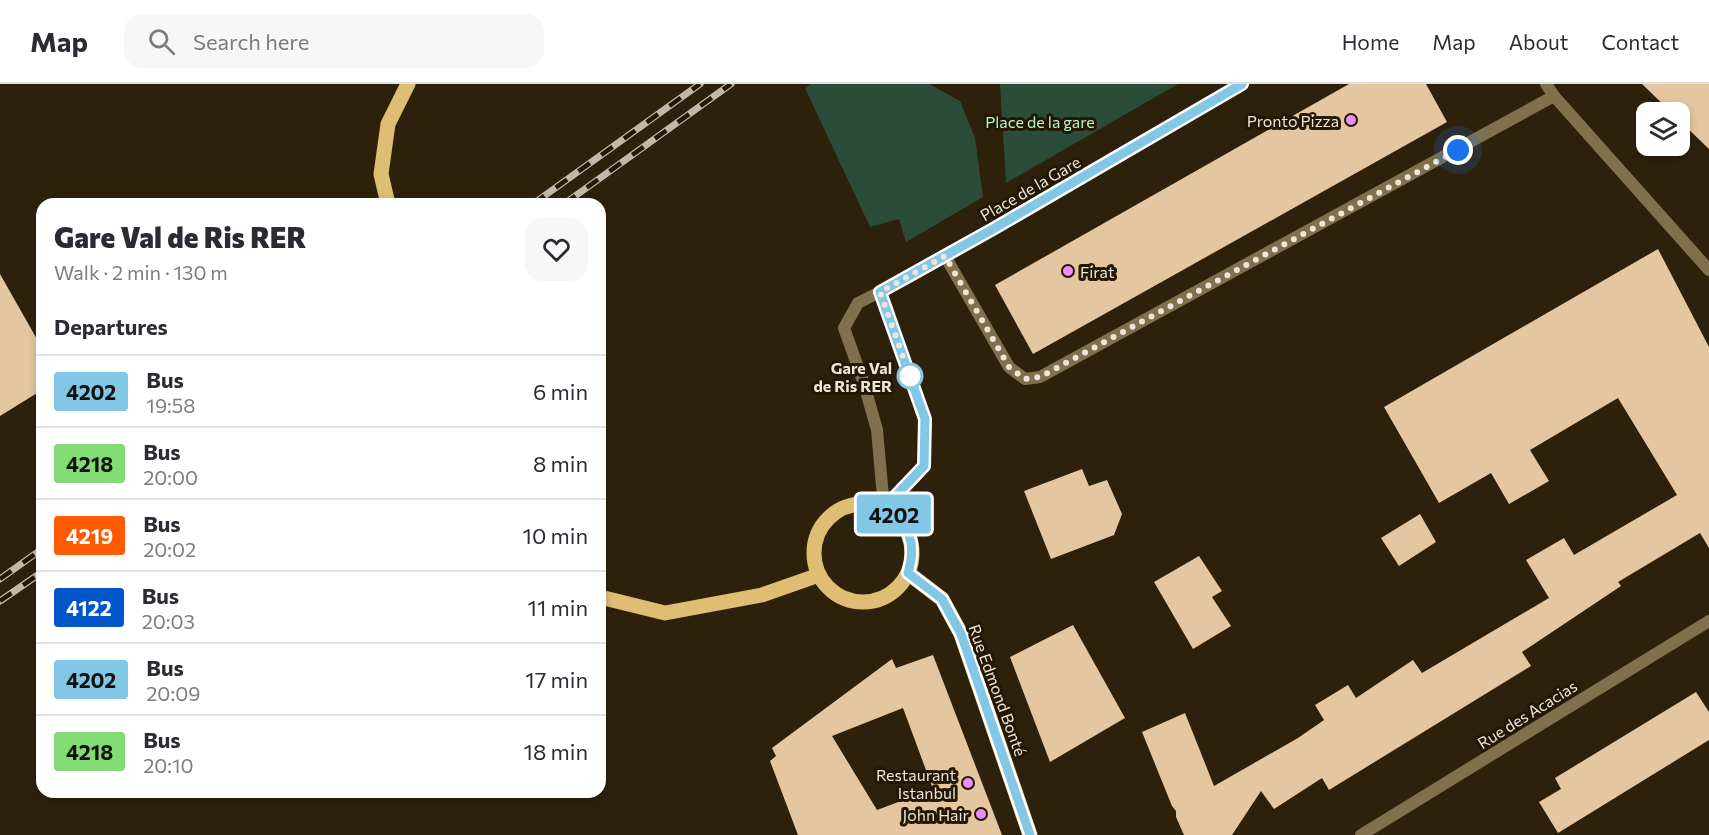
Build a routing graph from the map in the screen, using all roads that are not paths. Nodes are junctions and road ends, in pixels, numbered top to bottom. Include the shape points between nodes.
1 (408, 84) edge
2 (1242, 84) edge
3 (1546, 84) edge
4 (1554, 96) junction
5 (387, 198) edge
6 (945, 256) junction
7 (1709, 270) edge
8 (880, 292) junction
9 (884, 508) junction
10 (908, 573) junction
11 (819, 575) junction
12 (606, 598) edge
13 (1709, 621) edge
14 (1030, 835) edge
15 (1361, 835) edge

1 - 5 main road via 388,124 381,174
2 - 6 street, Place de la Gare
3 - 4 street
4 - 6 street via 1040,377 1025,379 1009,367
4 - 7 street
6 - 8 street, Place de la Gare
8 - 9 street, Place de la Gare via 858,303 844,328 878,430
8 - 9 street via 925,419 924,466
9 - 10 main road via 897,516 912,543
9 - 11 main road via 854,504 827,519 815,546 814,561
10 - 11 main road via 887,596 865,602 841,597
10 - 14 main road, Rue Edmond Bonté via 942,599 961,634
11 - 12 main road via 762,596 665,613
13 - 15 street, Rue des Acacias

